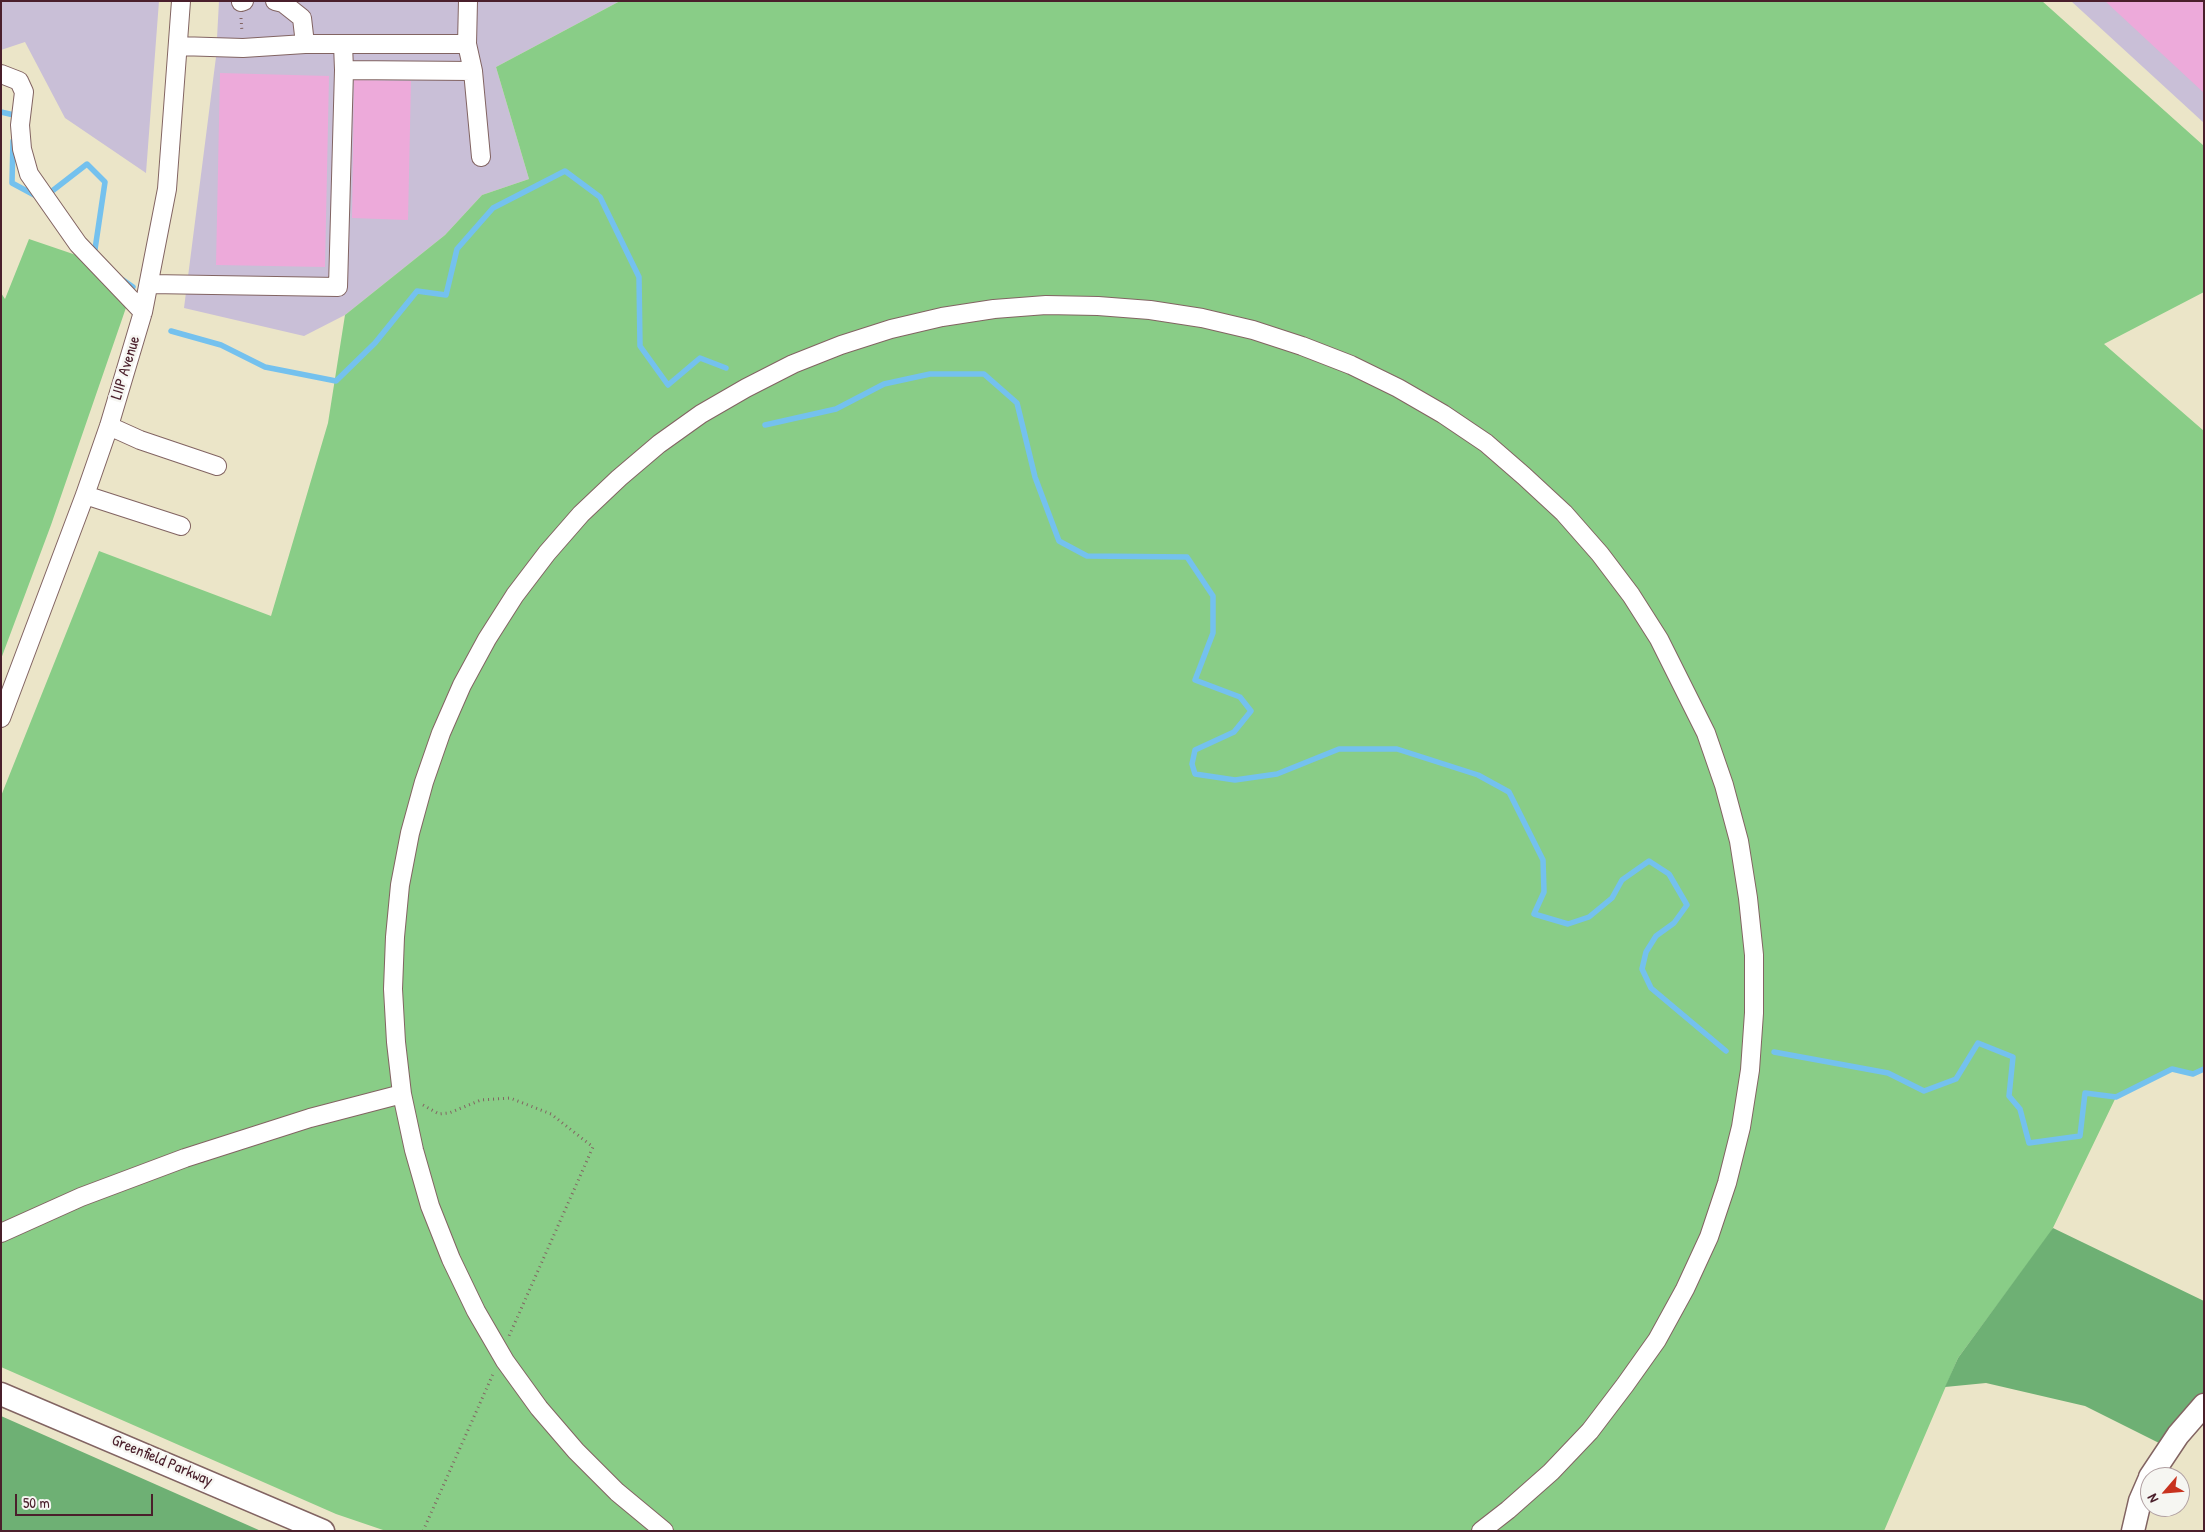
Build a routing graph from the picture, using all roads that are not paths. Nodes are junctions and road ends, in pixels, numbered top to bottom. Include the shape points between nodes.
1 (181, 1) edge
2 (275, 1) edge
3 (468, 1) edge
4 (304, 44) junction
5 (344, 44) junction
6 (467, 44) junction
7 (178, 46) junction
8 (344, 70) junction
9 (473, 71) junction
10 (1, 74) edge
11 (481, 157) dead end
12 (150, 284) junction
13 (143, 312) junction
14 (108, 426) junction
15 (217, 466) dead end
16 (85, 495) junction
17 (181, 526) dead end
18 (1, 718) edge
19 (402, 1094) junction
20 (1, 1234) edge
21 (1, 1394) edge
22 (2204, 1405) edge
23 (2157, 1467) edge
24 (2140, 1501) edge
25 (323, 1531) edge
26 (664, 1531) edge
27 (1481, 1531) edge
28 (2133, 1531) edge

1 - 7 street, LIIP Avenue
2 - 4 street via 283,3 302,18
3 - 6 street
4 - 5 street
4 - 7 street via 243,48
5 - 6 street
5 - 8 street
6 - 9 street
7 - 12 street, LIIP Avenue via 167,189
8 - 9 street
8 - 12 street via 338,287
9 - 11 street
10 - 13 street via 19,80 24,92 20,125 28,174 78,244
12 - 13 street, LIIP Avenue
13 - 14 street, LIIP Avenue
14 - 15 street
14 - 16 street, LIIP Avenue
16 - 17 street
16 - 18 street, LIIP Avenue
19 - 20 street via 310,1118 192,1155 88,1194
19 - 26 street via 433,1215 459,1277 501,1354 539,1408 576,1451 617,1492
19 - 27 street via 393,989 400,885 412,825 441,733 487,639 546,553 594,502 659,444 709,410 793,364 891,329 994,309 1098,306 1184,315 1253,330 1351,365 1443,414 1486,443 1564,513 1626,588 1659,639 1706,733 1739,841 1748,898 1754,965 1750,1070 1741,1127 1709,1237 1657,1340 1590,1431 1551,1472
21 - 25 main road, Greenfield Parkway
22 - 23 main road
24 - 28 main road

